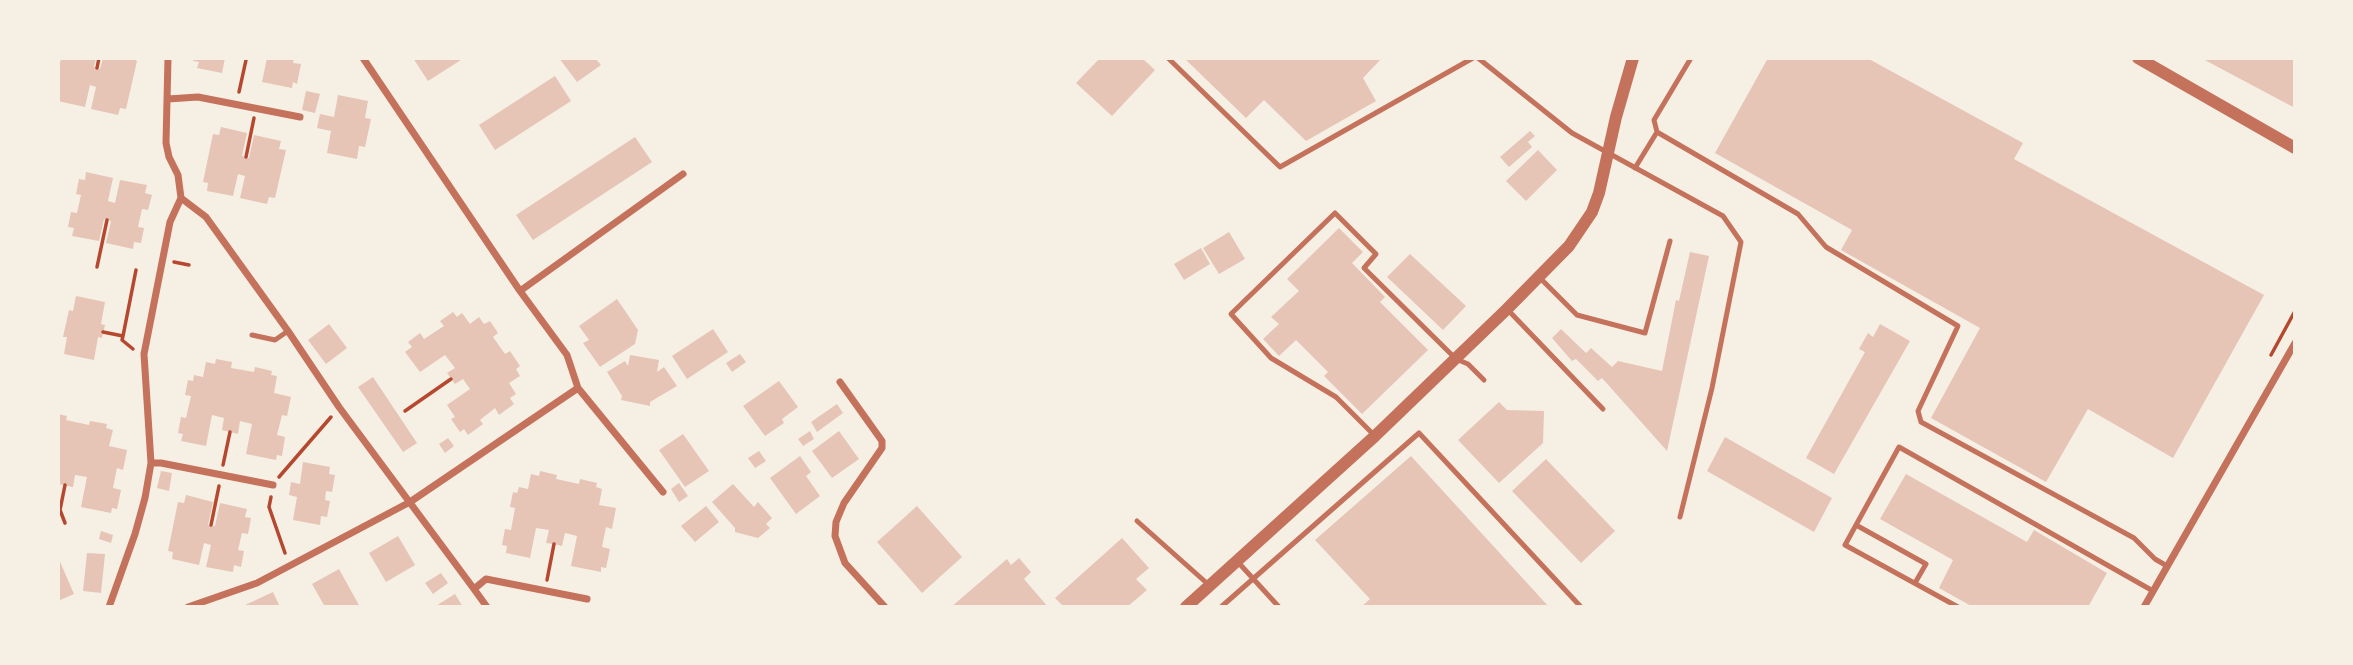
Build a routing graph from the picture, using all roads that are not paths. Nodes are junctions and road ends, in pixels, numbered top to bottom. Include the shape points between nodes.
1 (169, 58) edge
2 (362, 58) edge
3 (1168, 58) edge
4 (1475, 58) edge
5 (1633, 58) edge
6 (1690, 58) edge
7 (2138, 58) edge
8 (168, 99) junction
9 (300, 117) dead end
10 (1657, 132) junction
11 (2295, 148) edge
12 (1609, 153) junction
13 (1636, 167) junction
14 (683, 174) dead end
15 (181, 198) junction
16 (1671, 242) dead end
17 (1539, 277) junction
18 (520, 291) junction
19 (1507, 309) junction
20 (288, 331) junction
21 (251, 335) dead end
22 (2295, 343) edge
23 (1456, 359) junction
24 (1483, 380) dead end
25 (840, 382) dead end
26 (578, 388) junction
27 (1603, 409) dead end
28 (1375, 436) junction
29 (151, 463) junction
30 (272, 485) road end
31 (663, 492) dead end
32 (410, 502) junction
33 (1680, 517) dead end
34 (1137, 521) dead end
35 (1856, 525) junction
36 (1237, 561) junction
37 (2167, 566) junction
38 (1253, 579) junction
39 (1915, 583) junction
40 (1210, 586) junction
41 (474, 589) junction
42 (2153, 591) junction
43 (587, 599) dead end
44 (109, 607) edge
45 (188, 607) edge
46 (487, 607) edge
47 (886, 607) edge
48 (1186, 607) edge
49 (1221, 607) edge
50 (1279, 607) edge
51 (1581, 607) edge
52 (1958, 607) edge
53 (2144, 607) edge

1 - 8 street
2 - 18 street
3 - 4 lane via 1280,167
4 - 12 lane via 1572,133
5 - 12 street
6 - 10 lane via 1654,120
7 - 11 street
8 - 9 street via 198,97
8 - 15 street via 166,143
10 - 13 lane
10 - 37 lane via 1798,214 1826,247 1958,326 1918,411 1921,422 2134,538
12 - 13 lane
12 - 17 street via 1591,212 1569,246
13 - 33 lane via 1723,216 1741,242
14 - 18 street
15 - 20 street via 206,217
15 - 29 street via 170,222 144,354
16 - 17 lane via 1645,333 1577,315
17 - 19 street
18 - 26 street via 567,355
19 - 23 street
19 - 27 lane
20 - 21 lane via 275,340
20 - 32 street
22 - 37 street
23 - 24 lane
23 - 28 street
23 - 28 lane via 1364,268 1376,254 1335,213 1231,314 1271,358 1336,397
25 - 47 street via 882,441 882,448 844,502 835,536 845,563
26 - 31 street
26 - 32 street
28 - 36 street
29 - 30 street
29 - 44 street via 135,534
32 - 41 street
32 - 45 street via 257,583
34 - 40 lane
35 - 39 lane via 1926,564
35 - 39 lane via 1845,545
35 - 42 lane via 1899,447
36 - 38 lane
36 - 40 street
37 - 42 street
38 - 49 lane
38 - 50 lane
38 - 51 lane via 1419,433
39 - 52 lane
40 - 48 street
41 - 43 street via 485,579
41 - 46 street
42 - 53 street

